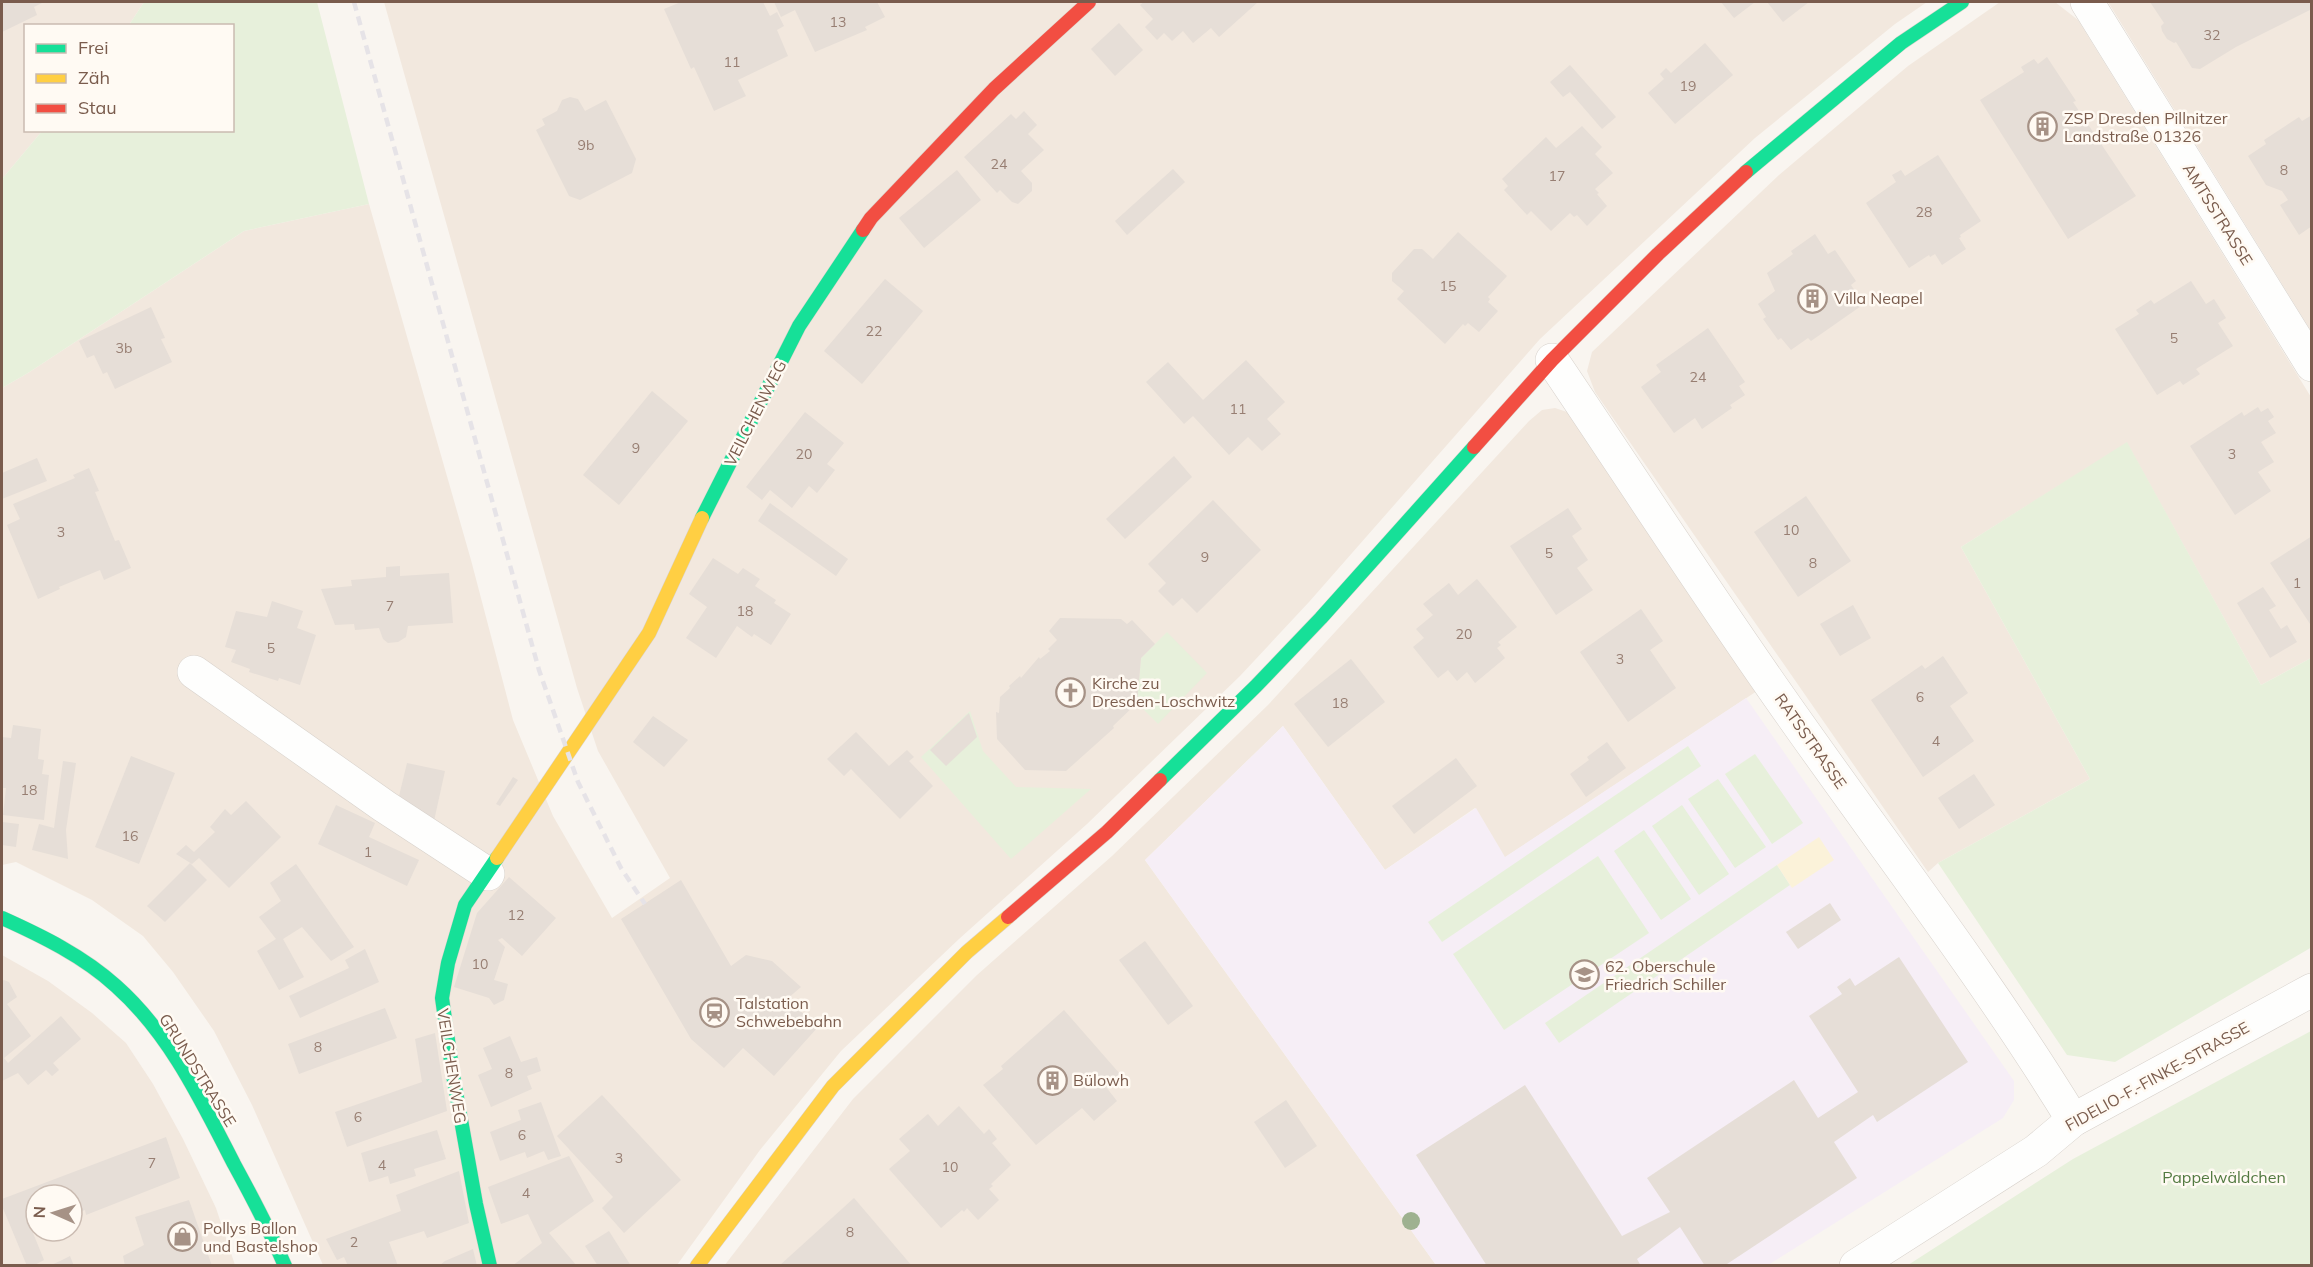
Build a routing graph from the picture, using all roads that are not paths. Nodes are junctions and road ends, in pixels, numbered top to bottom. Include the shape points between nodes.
1 (1089, 2) edge
2 (1962, 2) edge
3 (2087, 2) edge
4 (1552, 360) junction
5 (2312, 365) edge
6 (194, 672) dead end
7 (488, 874) junction
8 (2, 918) edge
9 (2312, 990) edge
10 (2073, 1120) junction
11 (285, 1266) edge
12 (490, 1266) edge
13 (697, 1266) edge
14 (1856, 1266) edge

1 - 7 main road, VEILCHENWEG via 994,89 871,218 799,326 649,633
2 - 4 main road via 1901,43 1762,157
3 - 5 street, AMTSSTRASSE
4 - 10 street, RATSSTRASSE via 1777,693 2046,1075
4 - 13 main road via 1256,686 1107,832 967,952 833,1086
6 - 7 street via 384,807
7 - 12 main road, VEILCHENWEG via 465,905 442,998
8 - 11 main road, GRUNDSTRASSE via 72,955 115,986 148,1019 206,1109
9 - 10 street, FIDELIO-F.-FINKE-STRASSE
10 - 14 street, FIDELIO-F.-FINKE-STRASSE via 2036,1151

